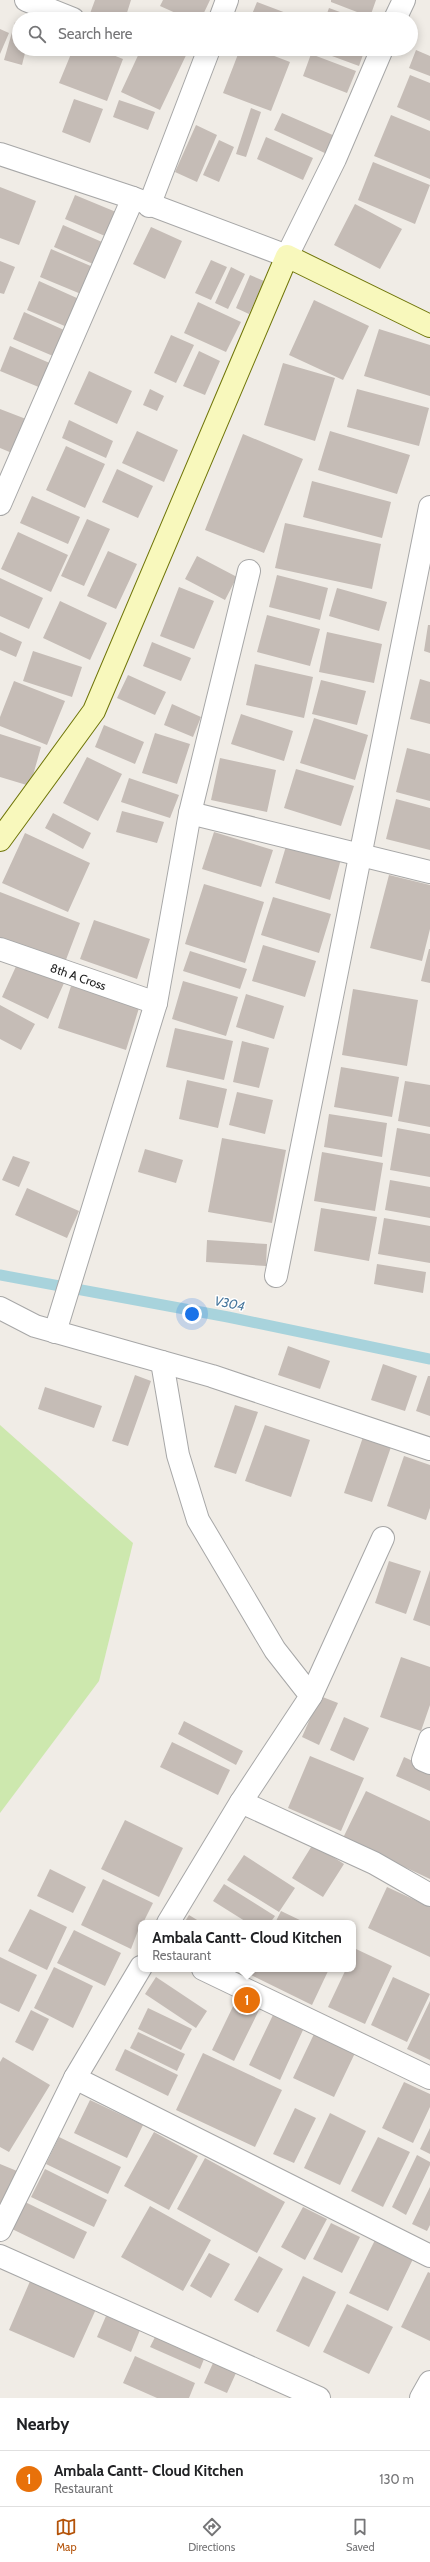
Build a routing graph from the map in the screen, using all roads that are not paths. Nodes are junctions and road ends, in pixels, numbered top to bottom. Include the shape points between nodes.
1 (26, 0) edge
2 (227, 0) edge
3 (404, 0) edge
4 (56, 12) edge
5 (223, 12) edge
6 (398, 12) edge
7 (206, 56) edge
8 (379, 56) edge
9 (0, 154) edge
10 (141, 202) junction
11 (287, 256) junction
12 (430, 326) edge
13 (0, 504) edge
14 (430, 507) edge
15 (249, 571) dead end
16 (190, 813) junction
17 (0, 840) edge
18 (362, 856) junction
19 (430, 872) edge
20 (0, 949) edge
21 (156, 1003) junction
22 (276, 1276) dead end
23 (0, 1308) edge
24 (55, 1332) junction
25 (162, 1362) junction
26 (430, 1449) edge
27 (383, 1538) dead end
28 (311, 1696) junction
29 (430, 1739) edge
30 (430, 1763) edge
31 (241, 1802) junction
32 (430, 1895) edge
33 (170, 1920) edge
34 (138, 1972) edge
35 (209, 1972) edge
36 (75, 2078) junction
37 (430, 2078) edge
38 (0, 2230) edge
39 (0, 2256) edge
40 (430, 2256) edge
41 (430, 2382) edge
42 (319, 2398) edge
43 (421, 2398) edge

1 - 4 street
2 - 5 street
3 - 6 street
7 - 10 street
8 - 11 street via 335,159
9 - 10 street
10 - 11 street
10 - 13 street
11 - 12 street
11 - 17 street via 94,711
14 - 18 street
15 - 16 street
16 - 18 street
16 - 21 street
18 - 19 street
18 - 22 street
20 - 21 street, 8th A Cross
21 - 24 street
23 - 24 street via 34,1326
24 - 25 street
25 - 26 street via 212,1376
25 - 28 street via 178,1455 198,1520 275,1650
27 - 28 street
28 - 31 street
29 - 30 street via 423,1760
31 - 32 street via 374,1864
31 - 33 street
34 - 36 street
35 - 37 street
36 - 38 street
36 - 40 street
39 - 42 street
41 - 43 street

